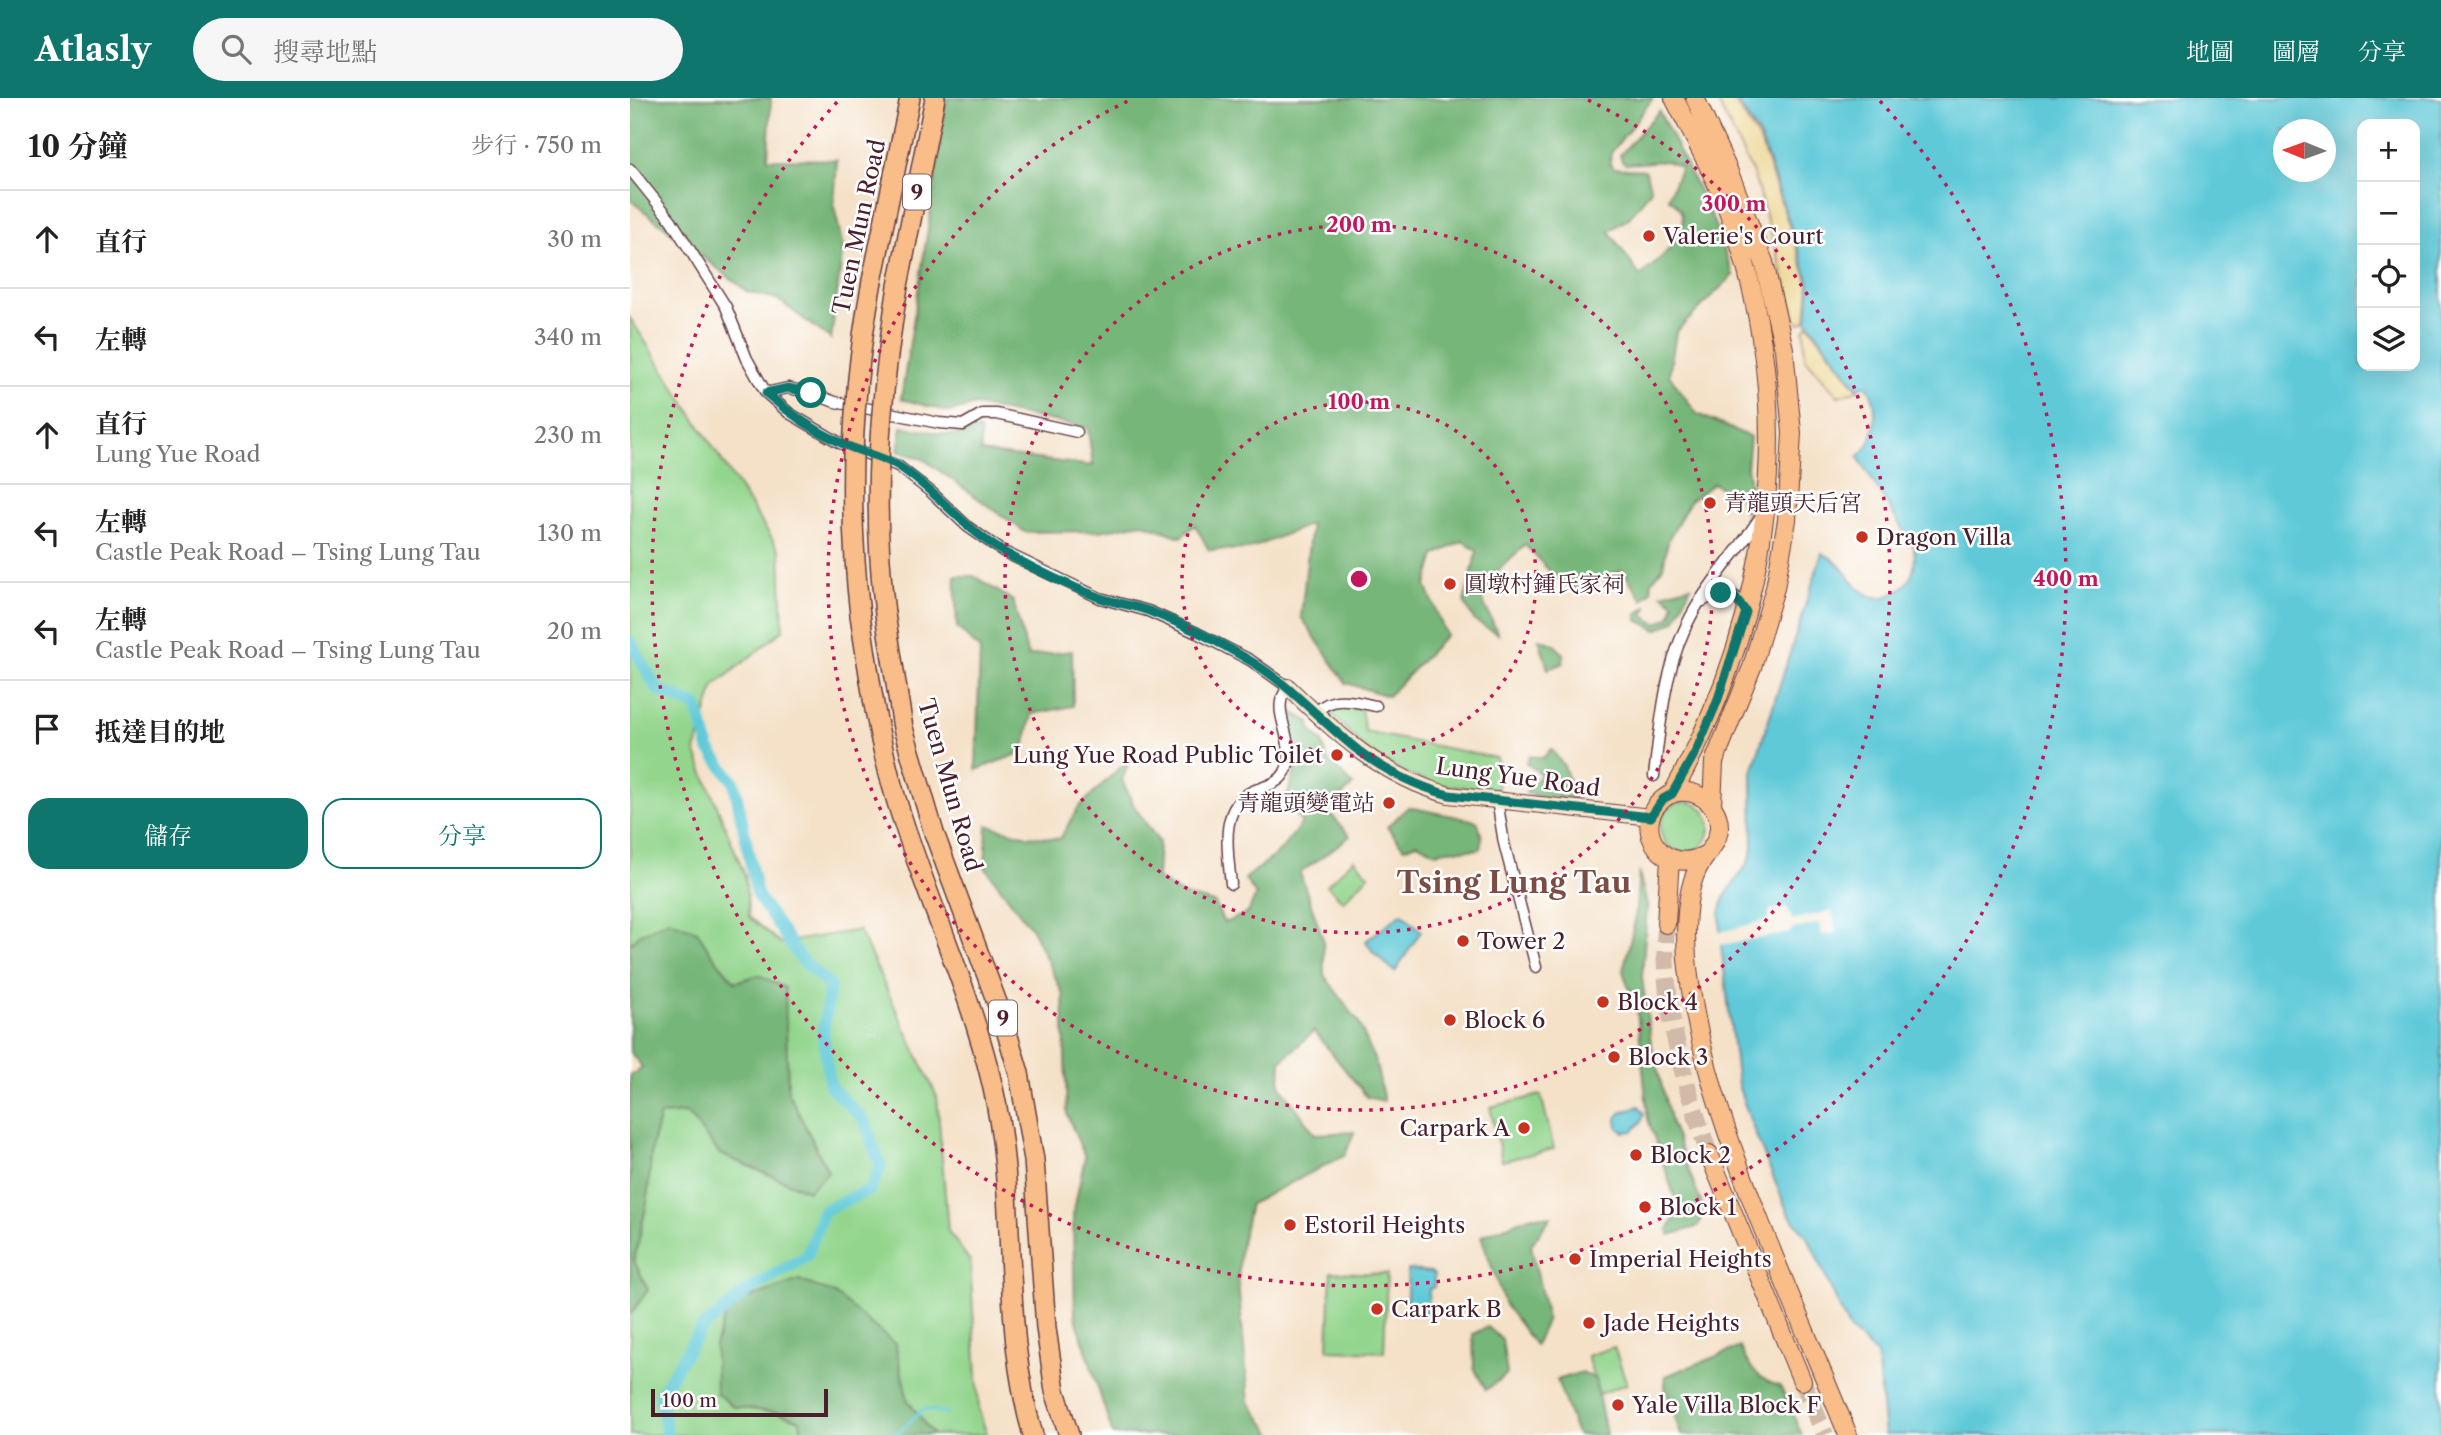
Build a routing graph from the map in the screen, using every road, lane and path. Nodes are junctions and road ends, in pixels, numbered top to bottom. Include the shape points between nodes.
1 (910, 98) edge
2 (935, 98) edge
3 (1674, 98) edge
4 (1695, 98) edge
5 (630, 169) edge
6 (766, 393) junction
7 (1077, 432) dead end
8 (1767, 505) junction
9 (1695, 607) junction
10 (1746, 612) junction
11 (1288, 687) junction
12 (1376, 706) dead end
13 (1317, 712) junction
14 (1654, 776) dead end
15 (1672, 794) junction
16 (1497, 800) junction
17 (1712, 806) junction
18 (1651, 817) junction
19 (1708, 853) junction
20 (1670, 858) junction
21 (1231, 884) dead end
22 (1666, 924) tunnel mouth
23 (1536, 967) dead end
24 (1709, 1154) tunnel mouth
25 (1738, 1163) junction
26 (1745, 1240) junction
27 (1802, 1381) tunnel mouth
28 (1033, 1435) edge
29 (1069, 1435) edge
30 (1848, 1435) edge

1 - 28 highway, Tuen Mun Road / 9, bridge via 860,350 852,540 872,702 894,793 967,998 996,1103 1014,1336
2 - 29 highway, Tuen Mun Road / 9, bridge via 882,395 878,560 903,728 934,833 1019,1073 1034,1160 1051,1366
3 - 8 main road via 1717,184 1751,285 1766,380
4 - 17 main road via 1730,172 1764,262 1784,349 1791,433 1787,520 1775,588 1752,667 1714,762
5 - 6 street via 671,220 726,307
6 - 7 street via 788,388 939,423 963,425 982,414 996,414
6 - 11 street via 821,433 898,466 1004,552 1100,598 1148,611 1196,633 1250,660
8 - 9 street
8 - 10 main road
9 - 10 street via 1713,595 1730,593
9 - 14 street via 1670,668
10 - 15 main road via 1717,702
11 - 13 street, Lung Yue Road
11 - 21 street via 1280,702 1289,760 1278,781 1236,803 1228,835
12 - 13 street via 1339,701
13 - 16 street, Lung Yue Road via 1359,751 1400,778 1449,795
15 - 17 main road via 1694,793
15 - 18 main road
16 - 18 street, Lung Yue Road
16 - 23 street
17 - 19 main road via 1719,825
18 - 20 main road via 1652,841
19 - 20 main road via 1689,861
19 - 25 main road via 1690,889 1687,954 1707,1071
20 - 22 main road
24 - 26 main road
25 - 26 street via 1752,1219 1752,1232
25 - 30 main road
26 - 27 main road

